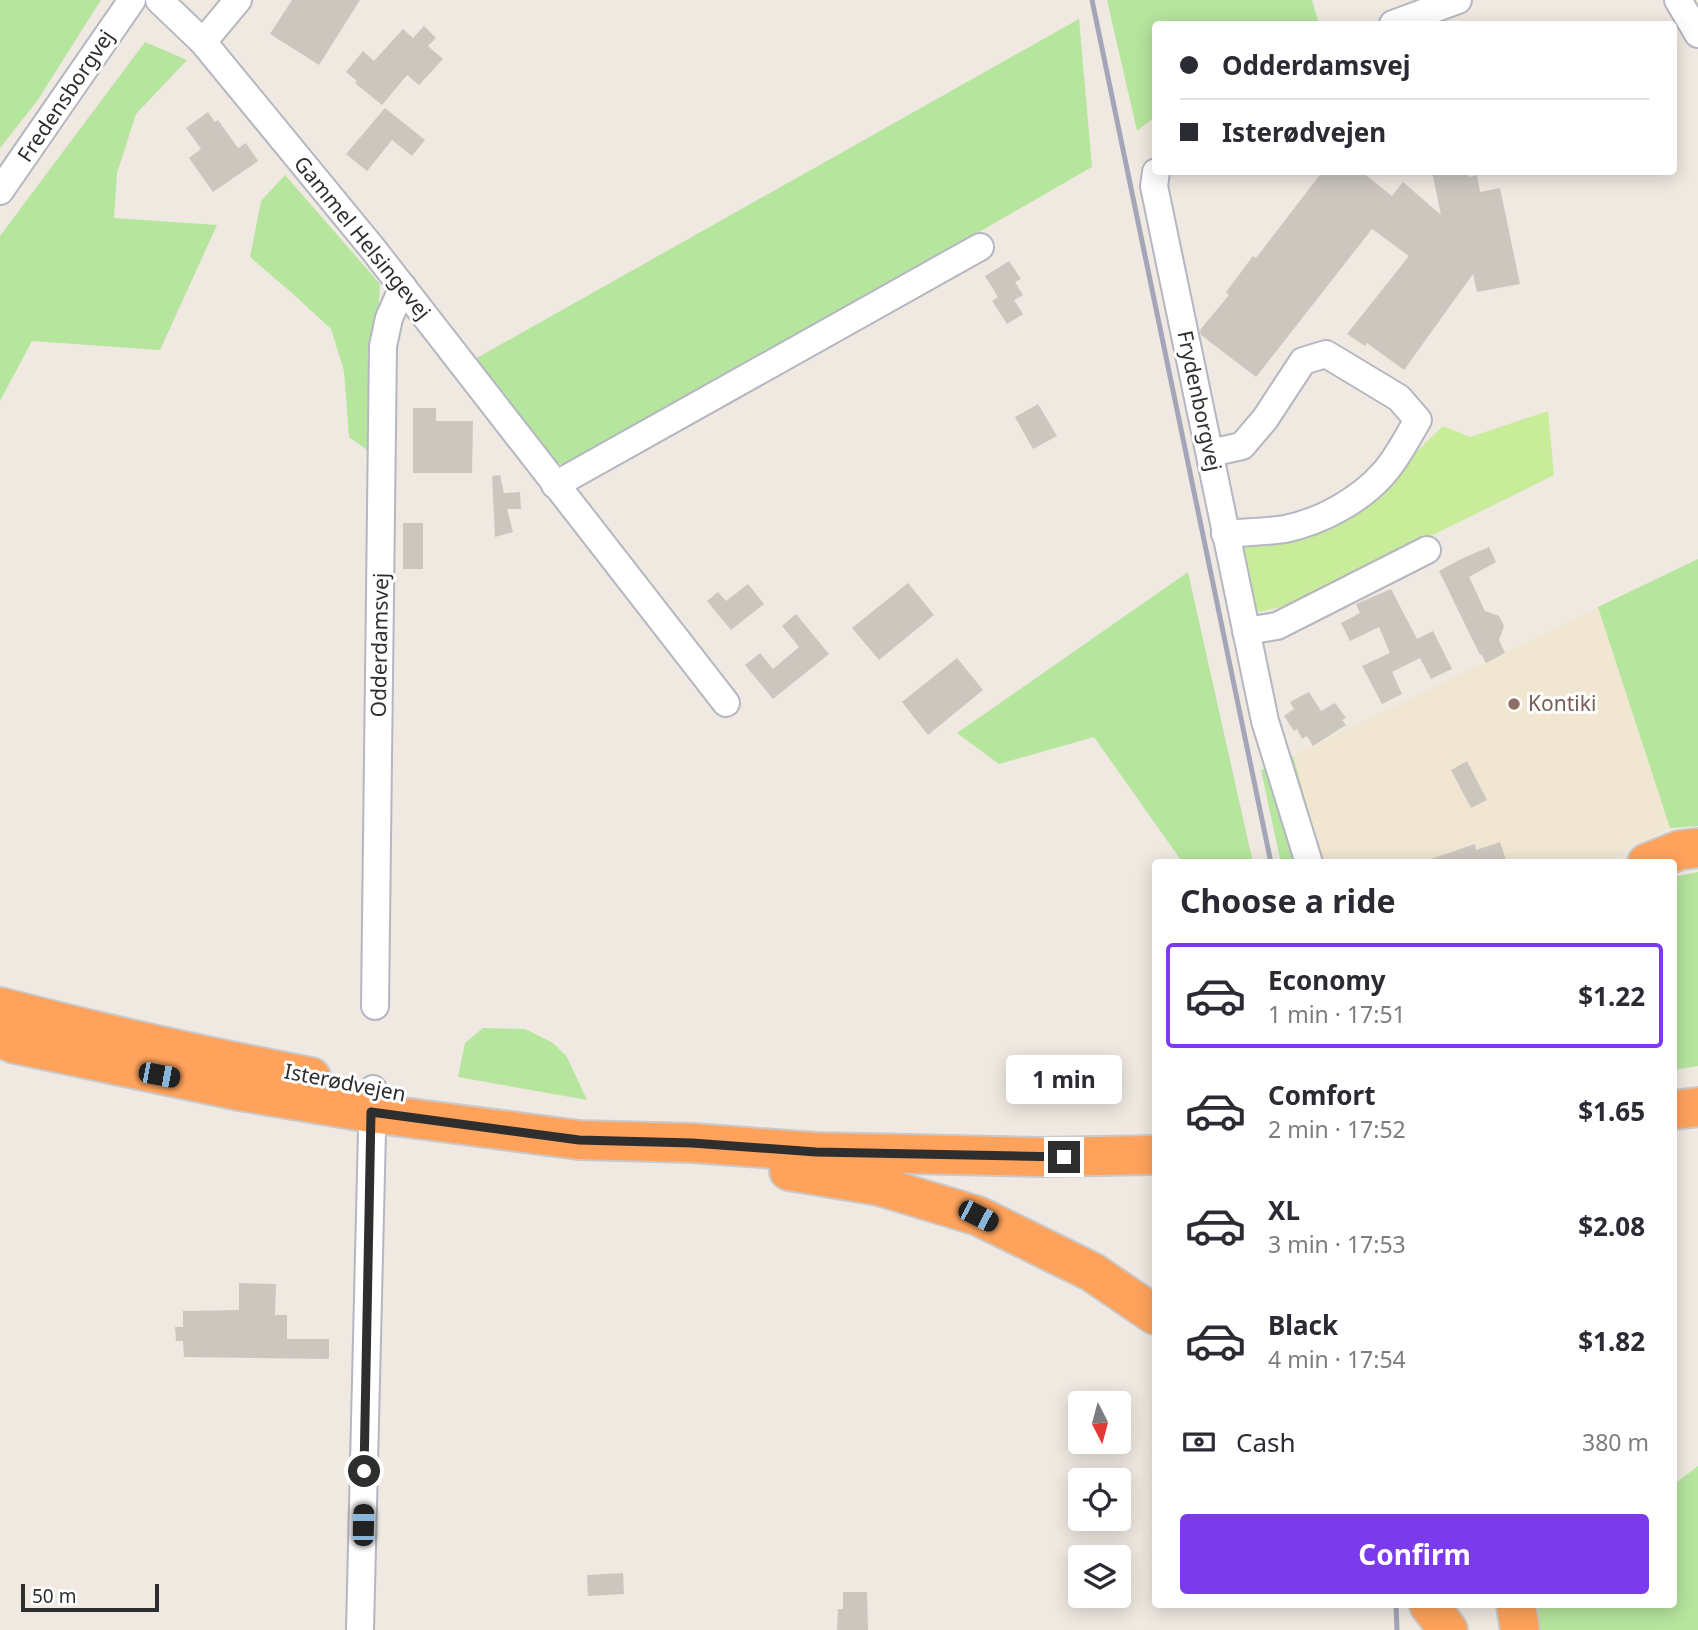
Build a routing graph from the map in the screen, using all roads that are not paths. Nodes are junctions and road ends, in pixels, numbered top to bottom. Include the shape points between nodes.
1 (132, 0) edge
2 (159, 0) edge
3 (238, 0) edge
4 (1458, 0) edge
5 (1678, 0) edge
6 (221, 11) edge
7 (1401, 21) edge
8 (1698, 34) edge
9 (203, 41) junction
10 (1156, 175) edge
11 (4, 178) edge
12 (981, 247) dead end
13 (403, 287) junction
14 (1210, 453) junction
15 (555, 485) junction
16 (1225, 534) junction
17 (1427, 550) dead end
18 (1246, 631) junction
19 (726, 704) dead end
20 (1698, 848) edge
21 (1308, 859) edge
22 (1657, 859) edge
23 (0, 992) edge
24 (375, 1006) dead end
25 (0, 1007) edge
26 (81, 1028) junction
27 (5, 1041) edge
28 (1698, 1087) edge
29 (1677, 1090) edge
30 (372, 1101) junction
31 (1698, 1107) edge
32 (1677, 1110) edge
33 (1152, 1132) edge
34 (579, 1140) junction
35 (692, 1143) junction
36 (911, 1154) junction
37 (1152, 1155) edge
38 (1152, 1313) edge
39 (1431, 1608) edge
40 (1516, 1608) edge
41 (360, 1630) edge
42 (1448, 1630) edge
43 (1520, 1630) edge

1 - 11 street, Fredensborgvej
2 - 9 street, Gammel Helsingevej
3 - 6 street
4 - 7 street
5 - 8 street
6 - 9 street
9 - 13 street, Gammel Helsingevej
10 - 14 street, Frydenborgvej via 1154,186
12 - 15 street
13 - 15 street, Gammel Helsingevej
13 - 24 street, Odderdamsvej via 383,346
14 - 16 street, Frydenborgvej
14 - 16 street via 1242,446 1303,361 1326,354 1399,398 1418,421 1382,475 1337,510 1284,529
15 - 19 street, Gammel Helsingevej
16 - 18 street, Frydenborgvej
17 - 18 street via 1277,626
18 - 21 street, Frydenborgvej via 1265,721
20 - 22 highway
23 - 26 highway
25 - 26 highway, Isterødvejen
26 - 30 highway, Isterødvejen
27 - 30 highway, Isterødvejen via 239,1091
28 - 29 highway
30 - 34 highway, Isterødvejen
30 - 35 highway, Isterødvejen via 432,1099 627,1126
30 - 41 street
31 - 32 highway
33 - 36 highway via 995,1140
34 - 35 highway, Isterødvejen
34 - 38 highway via 657,1155 814,1174 904,1193 978,1216 1092,1272
35 - 36 highway, Isterødvejen
36 - 37 highway, Isterødvejen
39 - 42 highway
40 - 43 highway

